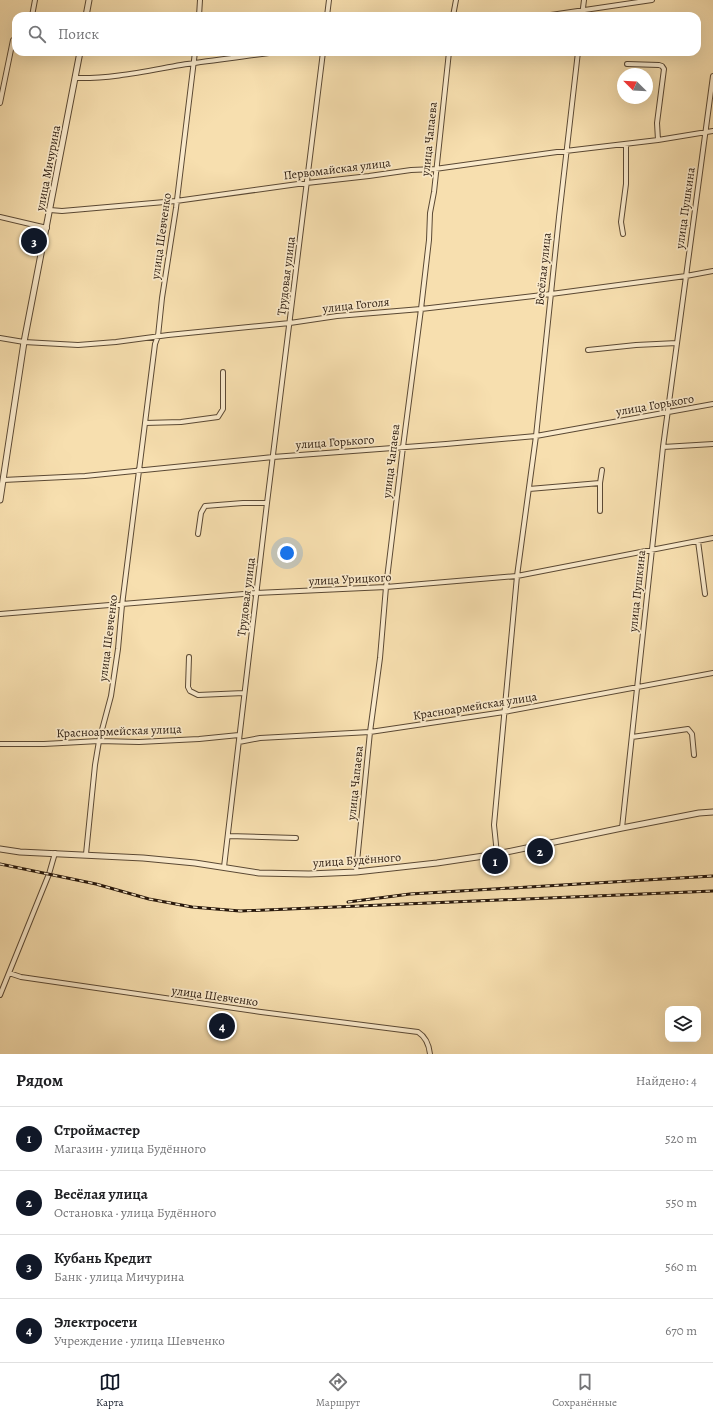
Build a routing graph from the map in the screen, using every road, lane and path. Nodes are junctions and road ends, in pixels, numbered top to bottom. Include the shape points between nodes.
1 (35, 0) edge
2 (89, 0) edge
3 (200, 0) edge
4 (329, 0) edge
5 (456, 0) edge
6 (584, 0) edge
7 (652, 0) edge
8 (583, 11) junction
9 (33, 12) edge
10 (87, 12) edge
11 (199, 12) edge
12 (328, 12) edge
13 (454, 12) edge
14 (575, 12) edge
15 (12, 45) edge
16 (79, 56) edge
17 (194, 56) edge
18 (248, 56) edge
19 (323, 56) edge
20 (449, 56) edge
21 (578, 56) edge
22 (193, 64) junction
23 (627, 64) dead end
24 (713, 76) edge
25 (75, 78) junction
26 (0, 103) edge
27 (713, 131) edge
28 (705, 132) junction
29 (658, 140) junction
30 (626, 144) junction
31 (567, 151) junction
32 (435, 169) junction
33 (308, 183) junction
34 (176, 201) junction
35 (50, 210) junction
36 (0, 217) edge
37 (46, 228) junction
38 (623, 234) dead end
39 (713, 271) edge
40 (686, 276) junction
41 (551, 294) junction
42 (421, 309) junction
43 (290, 323) junction
44 (158, 336) junction
45 (0, 338) edge
46 (24, 342) junction
47 (677, 343) junction
48 (588, 350) dead end
49 (223, 372) dead end
50 (713, 404) edge
51 (668, 413) junction
52 (145, 423) junction
53 (536, 436) junction
54 (713, 444) edge
55 (402, 447) junction
56 (663, 447) junction
57 (273, 457) junction
58 (602, 470) dead end
59 (138, 472) junction
60 (4, 480) junction
61 (600, 483) junction
62 (529, 489) junction
63 (0, 500) edge
64 (267, 502) junction
65 (600, 511) dead end
66 (198, 534) dead end
67 (713, 538) edge
68 (698, 541) junction
69 (651, 551) junction
70 (517, 576) junction
71 (386, 587) junction
72 (256, 594) junction
73 (705, 594) dead end
74 (122, 605) junction
75 (0, 614) edge
76 (189, 657) dead end
77 (713, 673) edge
78 (638, 687) junction
79 (244, 693) junction
80 (504, 712) junction
81 (370, 732) junction
82 (239, 735) junction
83 (632, 737) junction
84 (99, 741) junction
85 (239, 742) junction
86 (0, 744) edge
87 (694, 754) dead end
88 (713, 812) edge
89 (622, 828) junction
90 (228, 836) junction
91 (296, 838) dead end
92 (0, 849) edge
93 (55, 853) junction
94 (86, 854) junction
95 (497, 854) junction
96 (224, 867) junction
97 (356, 872) junction
98 (10, 973) junction
99 (0, 995) edge
100 (430, 1054) edge

1 - 9 street
2 - 10 street
3 - 11 street
4 - 12 street
5 - 13 street
6 - 8 street
7 - 8 street
8 - 14 street
15 - 26 street
16 - 25 street, улица Мичурина
17 - 22 street, улица Шевченко
18 - 22 street
19 - 33 street, Трудовая улица
20 - 32 street, улица Чапаева
21 - 31 street, Весёлая улица
22 - 25 street via 105,77
22 - 34 street, улица Шевченко
23 - 29 street via 659,65 664,69 658,106
24 - 28 street, улица Пушкина
25 - 35 street, улица Мичурина
27 - 28 street, Первомайская улица
28 - 29 street, Первомайская улица
28 - 40 street, улица Пушкина
29 - 30 street, Первомайская улица
30 - 31 street, Первомайская улица
30 - 38 street via 626,184 621,222
31 - 32 street, Первомайская улица
31 - 41 street, Весёлая улица
32 - 33 street, Первомайская улица
32 - 42 street, улица Чапаева
33 - 34 street, Первомайская улица
33 - 43 street, Трудовая улица
34 - 35 street, Первомайская улица
34 - 44 street, улица Шевченко
35 - 37 street, улица Мичурина
36 - 37 street
37 - 46 street, улица Мичурина
39 - 40 street, улица Гоголя
40 - 41 street, улица Гоголя
40 - 47 street, улица Пушкина
41 - 42 street, улица Гоголя
41 - 53 street, Весёлая улица
42 - 43 street, улица Гоголя
42 - 55 street, улица Чапаева
43 - 44 street, улица Гоголя
43 - 57 street, Трудовая улица
44 - 46 street, улица Гоголя via 78,345
44 - 52 street, улица Шевченко
45 - 46 street, улица Гоголя
46 - 60 street, улица Мичурина
47 - 48 street via 636,344
47 - 51 street, улица Пушкина
49 - 52 street via 223,409 218,417
50 - 51 street, улица Горького
51 - 53 street, улица Горького
51 - 56 street, улица Пушкина
52 - 59 street, улица Шевченко
53 - 55 street, улица Горького
53 - 62 street, Весёлая улица
54 - 56 street
55 - 57 street, улица Горького
55 - 71 street, улица Чапаева
56 - 69 street, улица Пушкина
57 - 59 street, улица Горького
57 - 64 street, Трудовая улица
58 - 61 street
59 - 60 street, улица Горького
59 - 74 street, улица Шевченко
60 - 63 street, улица Мичурина
61 - 62 street
61 - 65 street
62 - 70 street, Весёлая улица
64 - 66 street via 205,506 201,513
64 - 72 street, Трудовая улица
67 - 68 street, улица Урицкого
68 - 69 street, улица Урицкого
68 - 73 street
69 - 70 street, улица Урицкого
69 - 78 street, улица Пушкина
70 - 71 street, улица Урицкого
70 - 80 street, Весёлая улица
71 - 72 street, улица Урицкого
71 - 81 street, улица Чапаева
72 - 74 street, улица Урицкого
72 - 79 street, Трудовая улица
74 - 75 street, улица Урицкого
74 - 84 street, улица Шевченко via 112,688
76 - 79 street via 188,687 194,694
77 - 78 street, Красноармейская улица
78 - 80 street, Красноармейская улица
78 - 83 street, улица Пушкина
79 - 82 street, Трудовая улица
80 - 81 street, Красноармейская улица
80 - 95 street, Весёлая улица via 494,825
81 - 85 street, Красноармейская улица via 260,738
81 - 97 street, улица Чапаева
82 - 84 street, Красноармейская улица via 199,739
82 - 85 street, Трудовая улица
83 - 87 street via 688,729 692,734
83 - 89 street, улица Пушкина
84 - 86 street, Красноармейская улица
84 - 94 street, улица Шевченко
85 - 90 street, Трудовая улица
88 - 89 street, улица Будённого
89 - 95 street, улица Будённого
90 - 91 street
90 - 96 street, Трудовая улица
92 - 93 street, улица Будённого
93 - 94 street, улица Будённого
93 - 98 street
94 - 96 street, улица Будённого
95 - 97 street, улица Будённого
96 - 97 street, улица Будённого via 259,873
98 - 99 street
98 - 100 street, улица Шевченко via 21,977 261,1012 418,1032 429,1045

